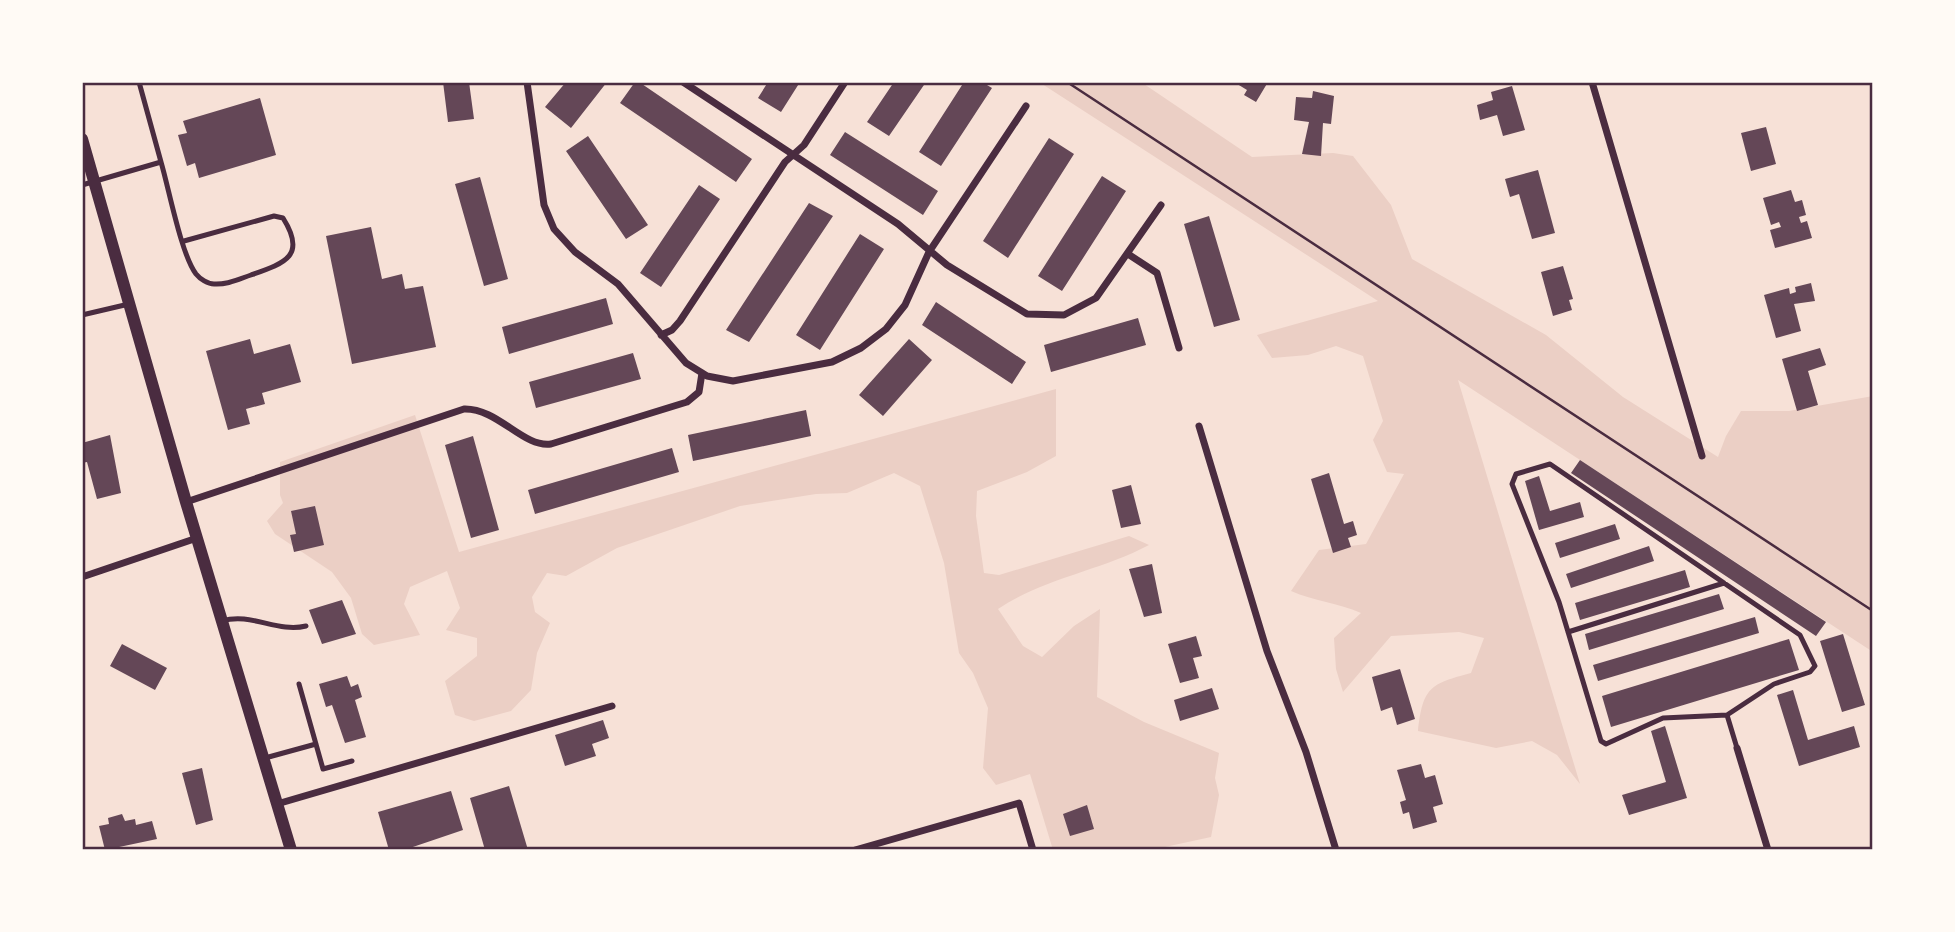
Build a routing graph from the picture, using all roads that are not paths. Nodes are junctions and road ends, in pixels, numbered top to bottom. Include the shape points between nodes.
1 (139, 82) edge
2 (527, 82) edge
3 (683, 82) edge
4 (845, 82) edge
5 (1592, 82) edge
6 (1026, 106) dead end
7 (82, 139) edge
8 (793, 155) junction
9 (161, 162) junction
10 (88, 184) edge
11 (1161, 205) dead end
12 (184, 241) junction
13 (929, 252) junction
14 (1128, 254) junction
15 (129, 304) junction
16 (82, 315) edge
17 (661, 335) junction
18 (1179, 348) dead end
19 (702, 373) junction
20 (1199, 426) dead end
21 (1702, 456) dead end
22 (186, 502) junction
23 (197, 538) junction
24 (82, 578) edge
25 (1724, 583) junction
26 (222, 621) junction
27 (306, 626) dead end
28 (1568, 632) junction
29 (299, 684) dead end
30 (612, 706) dead end
31 (1727, 715) junction
32 (316, 744) junction
33 (1737, 748) joint
34 (263, 758) junction
35 (352, 761) dead end
36 (276, 804) junction
37 (291, 850) edge
38 (855, 850) edge
39 (1033, 850) edge
40 (1336, 850) edge
41 (1768, 850) edge

1 - 9 lane
2 - 17 street via 544,205 554,229 575,252 618,284
3 - 8 street
4 - 8 street
5 - 21 street
6 - 13 street
7 - 10 street
8 - 13 street via 898,224
8 - 17 street via 680,321
9 - 10 lane
9 - 12 lane
10 - 15 street
11 - 14 street
12 - 12 lane via 190,265 198,277 211,284 277,266 293,250 293,235 283,218 274,216
13 - 14 street via 1013,309 1049,317 1090,303
13 - 19 street via 905,304 886,329 861,348 824,364 749,381 728,381
14 - 18 street via 1157,273
15 - 16 lane
15 - 22 street
17 - 19 street via 676,355
19 - 22 street via 699,392 687,402 551,444 536,443 488,412 461,409
20 - 40 street via 1267,651 1306,752
22 - 23 street
23 - 24 street
23 - 26 street
25 - 28 lane
25 - 28 lane via 1550,464 1516,474 1512,484
25 - 31 lane via 1800,635 1815,666 1811,672 1774,684
26 - 27 lane via 238,618 285,628
26 - 34 street
28 - 31 lane via 1601,741 1606,744 1663,718
29 - 32 lane
30 - 36 street
31 - 33 lane
32 - 34 lane
32 - 35 lane via 323,769
33 - 41 street
34 - 36 street
36 - 37 street
38 - 39 street via 1019,803

